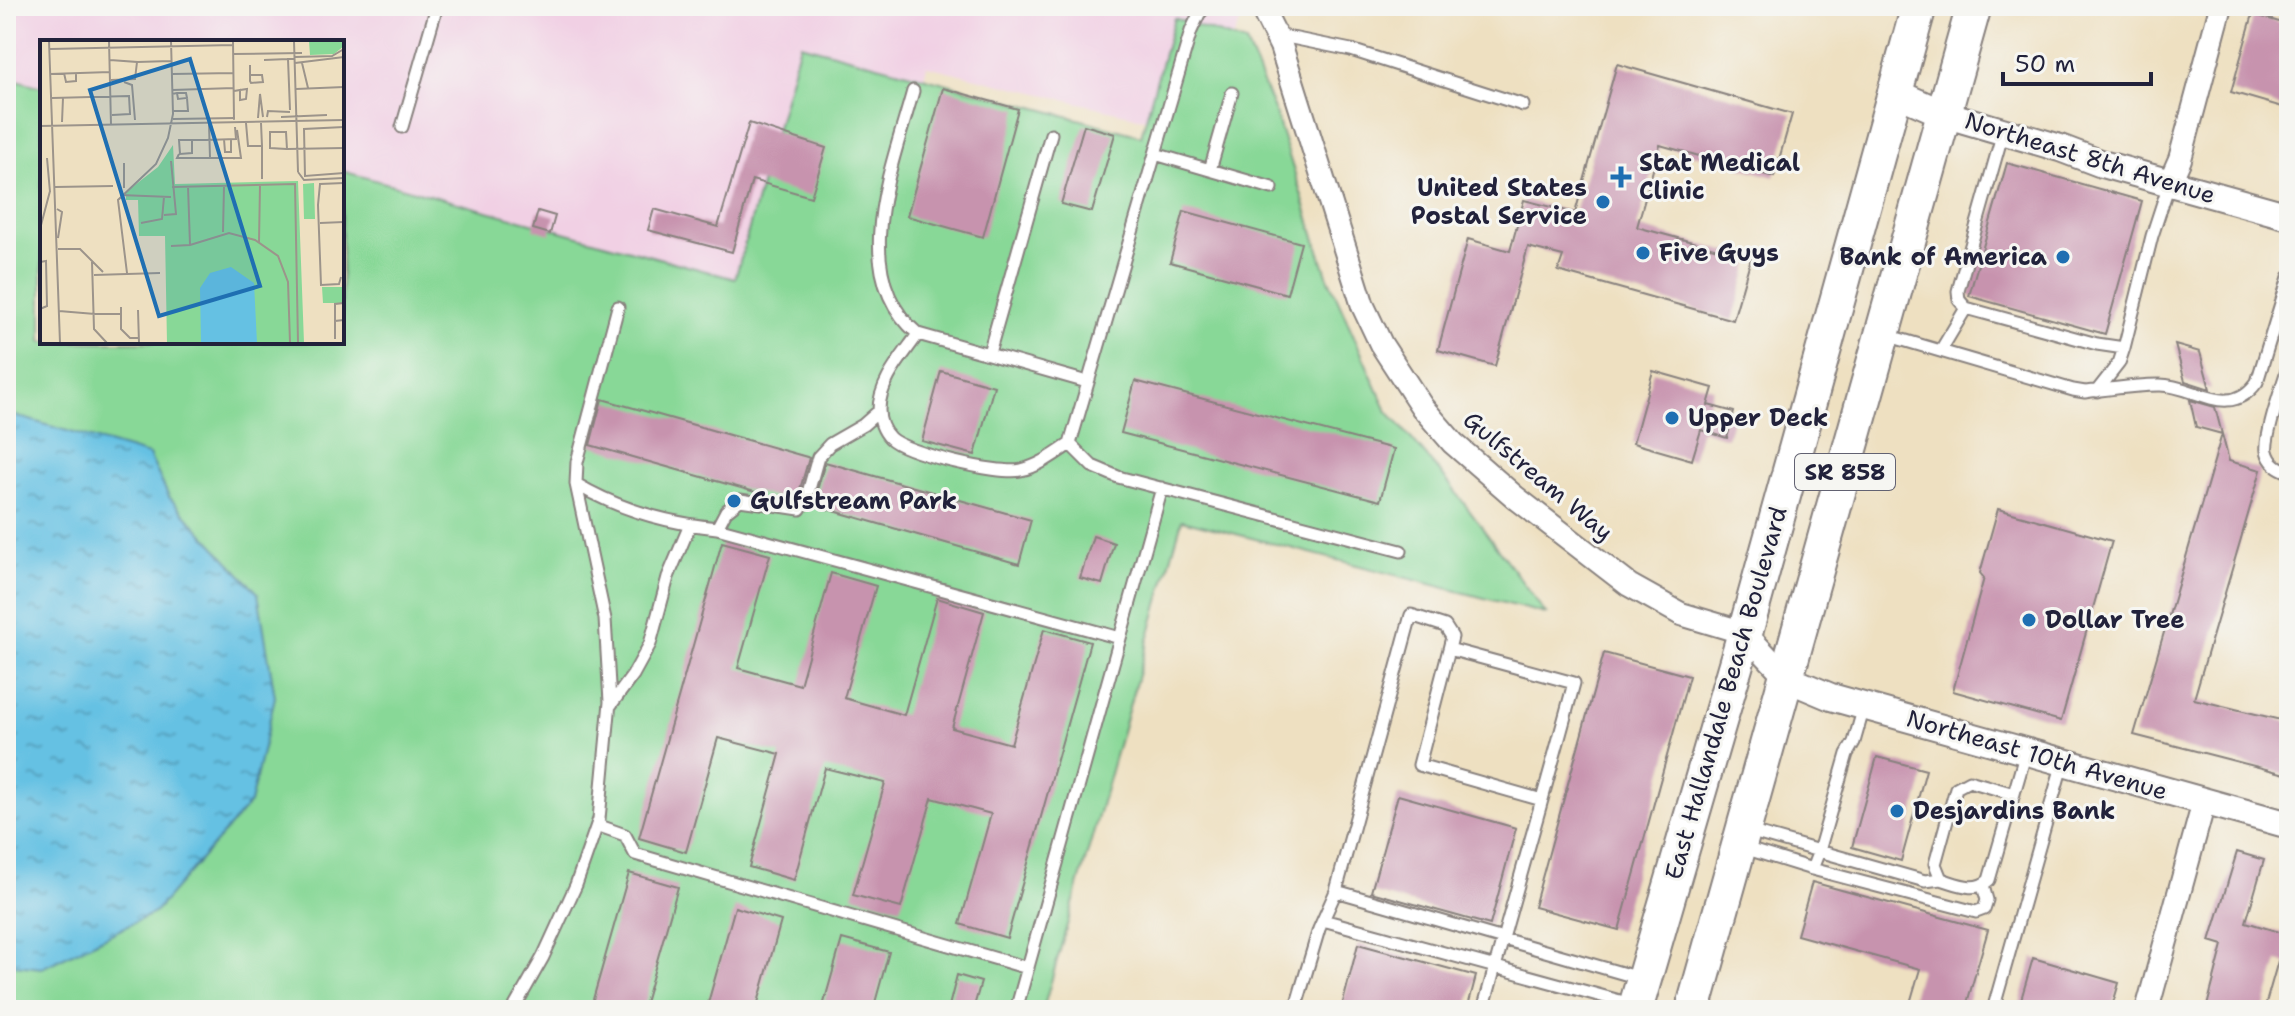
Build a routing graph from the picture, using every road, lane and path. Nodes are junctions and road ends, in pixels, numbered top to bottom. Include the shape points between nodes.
1 (437, 6) edge
2 (1206, 6) edge
3 (1261, 6) edge
4 (1919, 6) edge
5 (1974, 6) edge
6 (2221, 6) edge
7 (1276, 35) junction
8 (913, 91) dead end
9 (1894, 92) junction
10 (1232, 93) dead end
11 (1523, 105) dead end
12 (1944, 114) junction
13 (402, 127) dead end
14 (2003, 131) junction
15 (1051, 134) dead end
16 (1155, 154) junction
17 (1210, 170) junction
18 (2169, 184) junction
19 (1272, 188) dead end
20 (2289, 216) edge
21 (2289, 277) edge
22 (618, 307) dead end
23 (1966, 308) junction
24 (918, 334) junction
25 (1883, 334) junction
26 (2124, 348) junction
27 (1941, 350) junction
28 (989, 353) junction
29 (2289, 364) edge
30 (1087, 382) junction
31 (2097, 391) junction
32 (879, 411) junction
33 (1070, 444) junction
34 (2289, 472) edge
35 (576, 484) junction
36 (1162, 488) junction
37 (690, 525) junction
38 (717, 528) junction
39 (1401, 551) dead end
40 (1745, 633) junction
41 (1120, 638) junction
42 (1449, 649) junction
43 (1788, 679) junction
44 (610, 707) junction
45 (1864, 707) junction
46 (2026, 752) junction
47 (2063, 762) junction
48 (2014, 794) junction
49 (1542, 800) junction
50 (2204, 802) junction
51 (597, 825) junction
52 (2289, 825) edge
53 (1743, 838) junction
54 (1819, 851) junction
55 (1812, 869) junction
56 (1941, 879) junction
57 (1983, 886) junction
58 (1336, 891) junction
59 (1323, 920) junction
60 (1502, 937) junction
61 (1495, 967) junction
62 (1028, 968) junction
63 (1638, 998) edge
64 (513, 1010) edge
65 (1016, 1010) edge
66 (1295, 1010) edge
67 (1483, 1010) edge
68 (1693, 1010) edge
69 (1993, 1010) edge
70 (2147, 1010) edge

1 - 13 lane
2 - 16 lane via 1191,31
3 - 7 street, Gulfstream Way
4 - 9 main road, East Hallandale Beach Boulevard / SR 858
5 - 12 main road, SR 858
6 - 18 street
7 - 11 lane via 1351,50
7 - 40 street, Gulfstream Way via 1363,306 1422,407 1453,443 1515,497 1629,585 1681,614
8 - 24 lane via 880,210 878,246 895,306
9 - 12 street, Northeast 8th Avenue
9 - 40 main road, East Hallandale Beach Boulevard / SR 858
10 - 17 lane
12 - 14 street, Northeast 8th Avenue
12 - 25 main road, SR 858
14 - 18 street, Northeast 8th Avenue
14 - 23 lane via 1958,291
15 - 28 lane
16 - 17 lane
16 - 30 lane
17 - 19 lane
18 - 20 street, Northeast 8th Avenue
18 - 26 lane
21 - 31 lane via 2250,393 2221,401 2163,385
22 - 35 lane via 577,462
23 - 26 lane
23 - 27 lane
24 - 28 lane
24 - 32 lane via 881,393
25 - 27 lane
25 - 43 main road, SR 858
26 - 31 lane
27 - 31 lane via 2073,390
28 - 30 lane
29 - 34 lane via 2267,443 2272,461
30 - 33 lane
32 - 33 lane via 889,438 904,448 990,470 1019,471
32 - 38 lane via 818,457 800,509 740,500
33 - 36 lane via 1092,466
35 - 37 lane via 606,502
35 - 44 lane via 605,619
36 - 39 lane
36 - 41 lane
37 - 38 lane
37 - 44 lane via 668,577 650,644
38 - 41 lane
40 - 43 street
40 - 63 main road, East Hallandale Beach Boulevard / SR 858
41 - 62 lane
42 - 49 lane via 1419,765
42 - 49 lane via 1574,683
42 - 58 lane via 1452,637 1445,626 1411,615
43 - 45 street, Northeast 10th Avenue
43 - 53 main road, SR 858
44 - 51 lane
45 - 46 street, Northeast 10th Avenue
45 - 54 lane
46 - 47 street, Northeast 10th Avenue
46 - 48 lane
47 - 50 street, Northeast 10th Avenue
47 - 69 lane
48 - 56 lane via 1969,781 1956,788 1935,864
48 - 57 lane
49 - 60 lane
50 - 52 street, Northeast 10th Avenue
50 - 70 street
51 - 62 lane via 625,835 635,854
51 - 64 lane via 576,885
53 - 54 lane
53 - 55 lane
53 - 68 main road, SR 858
54 - 55 lane
54 - 56 lane via 1925,881
55 - 57 lane via 1976,912 1987,900
56 - 57 lane
58 - 59 lane
58 - 60 lane
59 - 61 lane
59 - 66 lane
60 - 61 lane
60 - 63 lane
61 - 63 lane
61 - 67 lane
62 - 65 lane

